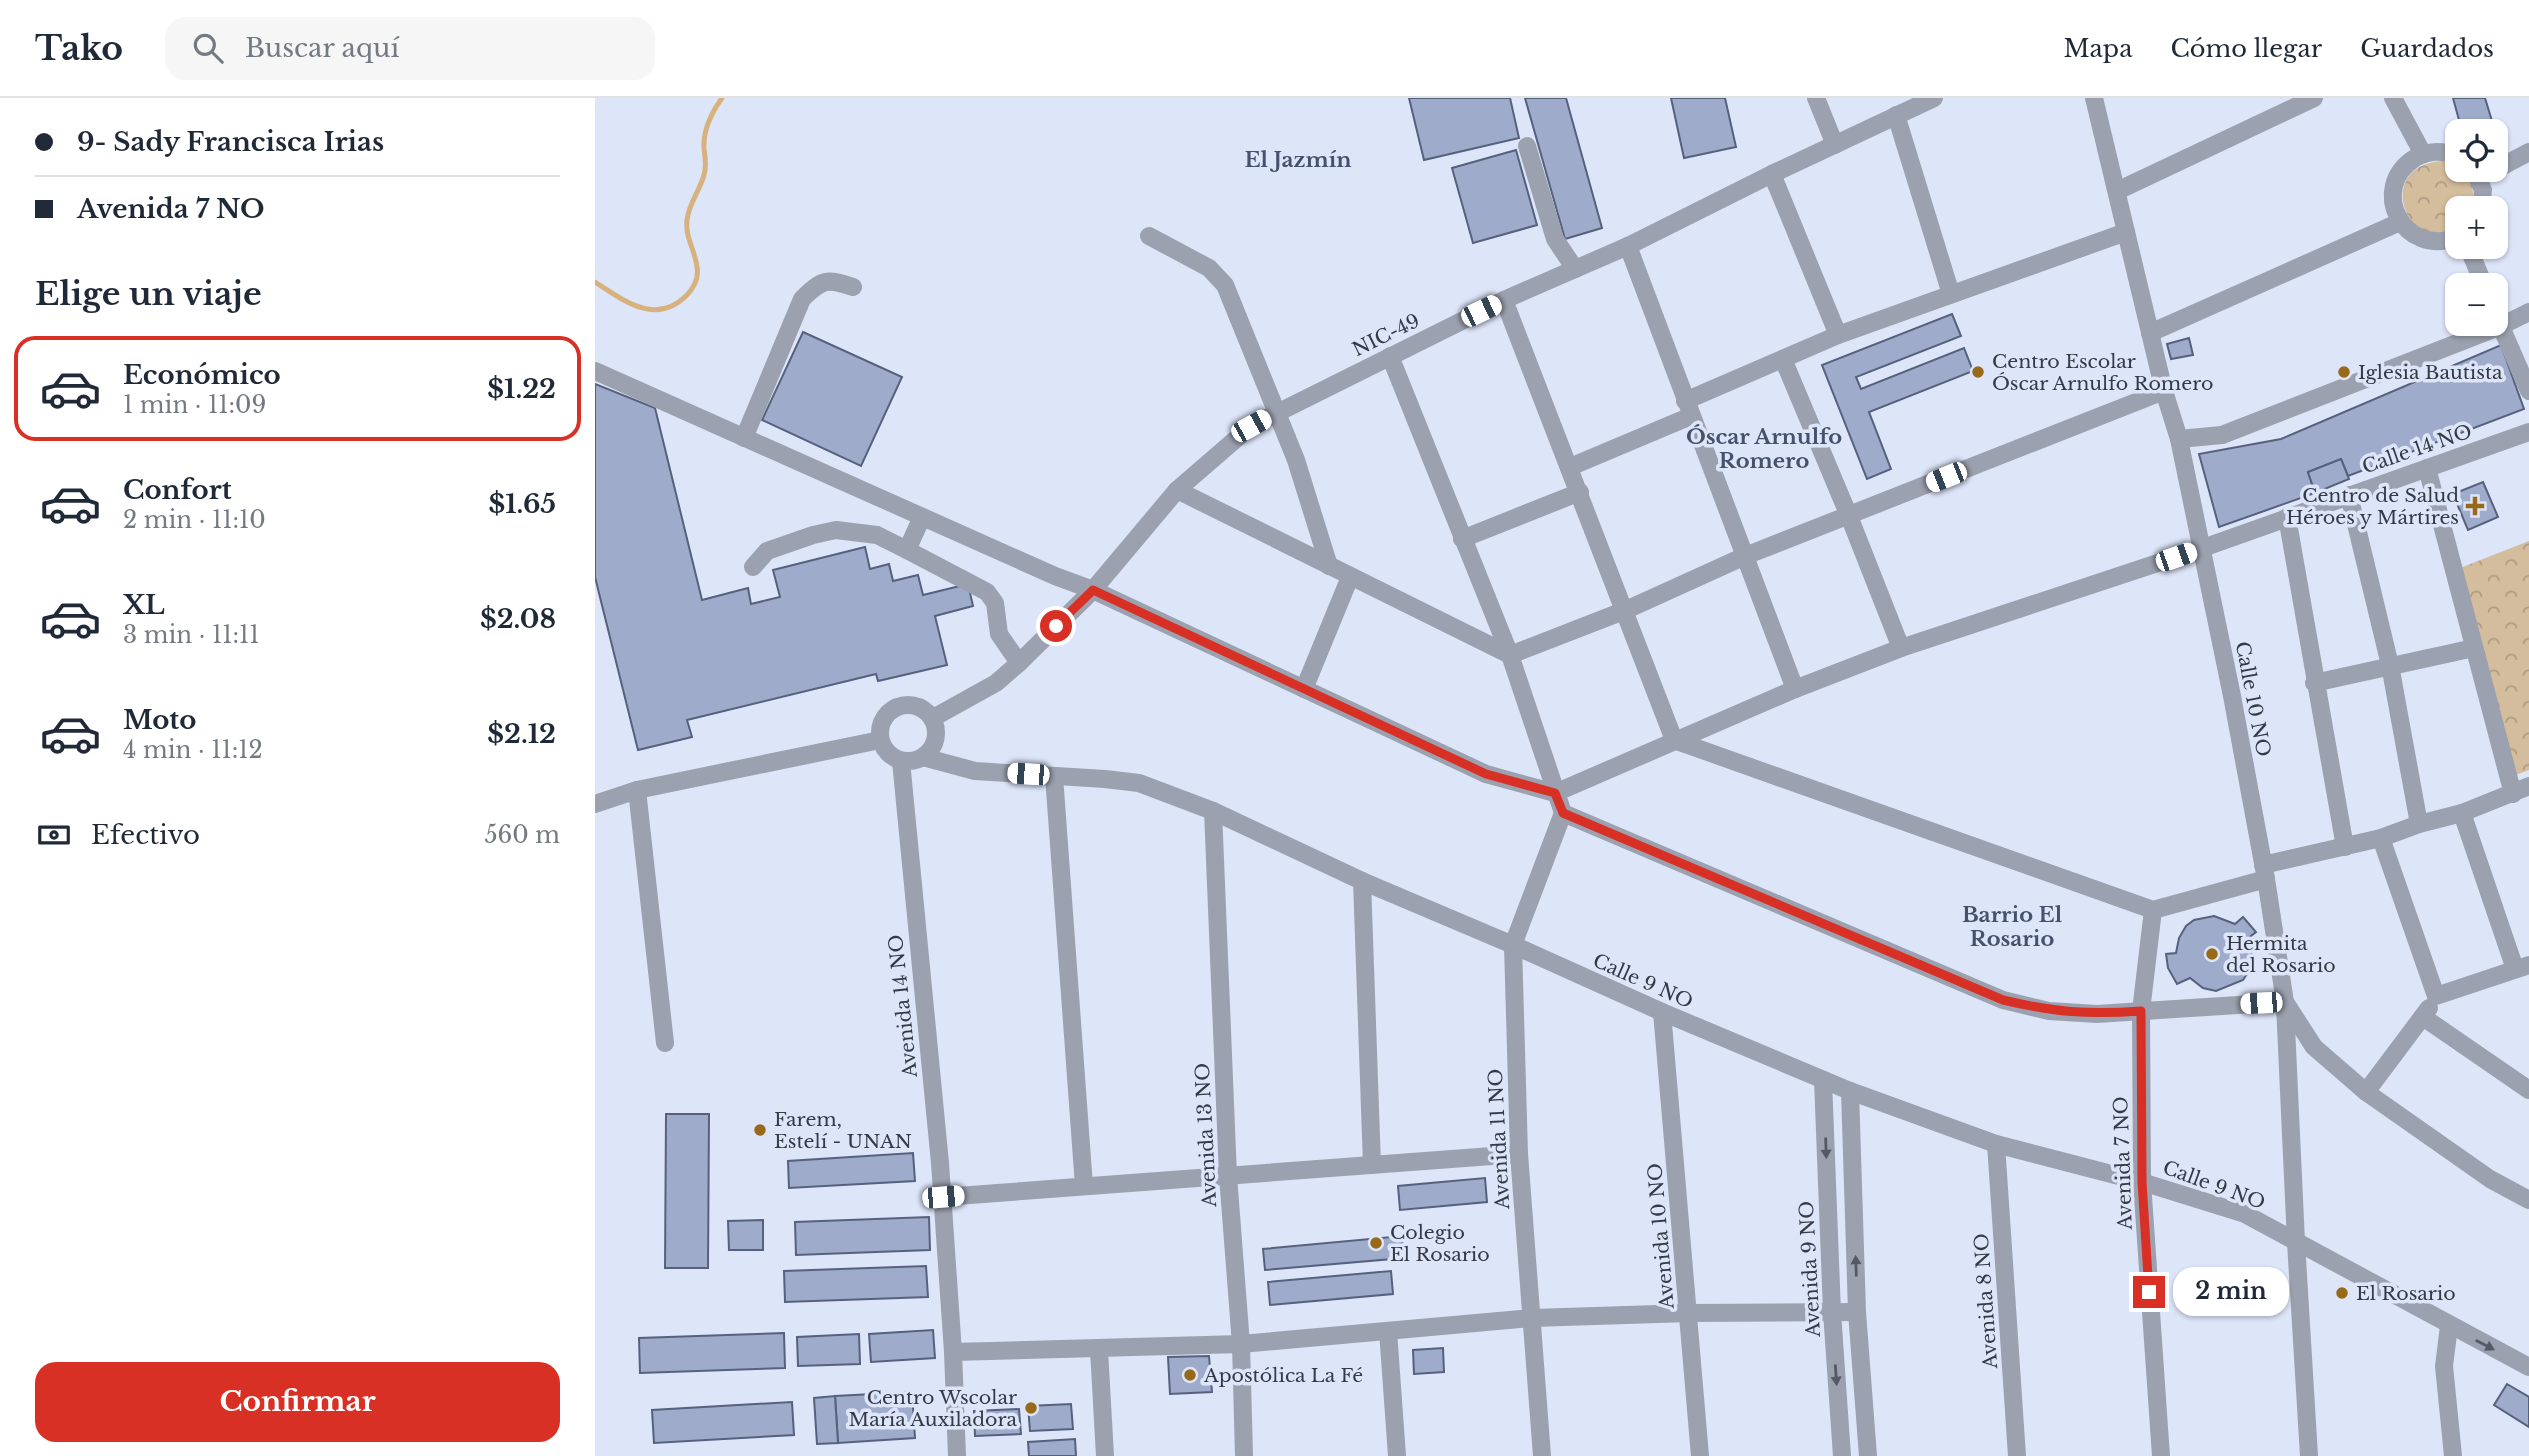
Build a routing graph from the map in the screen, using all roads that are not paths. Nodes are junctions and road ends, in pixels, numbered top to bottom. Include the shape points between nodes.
1 (1816, 98) edge
2 (1934, 98) edge
3 (2094, 98) edge
4 (2314, 98) edge
5 (2393, 98) edge
6 (1896, 115) junction
7 (1835, 145) junction
8 (1527, 146) dead end
9 (2529, 152) edge
10 (2445, 153) edge
11 (2423, 154) junction
12 (2508, 162) edge
13 (1772, 173) junction
14 (2117, 191) junction
15 (2400, 222) junction
16 (2126, 232) junction
17 (1149, 236) dead end
18 (2445, 241) edge
19 (1627, 246) junction
20 (1575, 269) junction
21 (853, 287) dead end
22 (1951, 294) junction
23 (1504, 300) junction
24 (2529, 312) edge
25 (2508, 317) edge
26 (2150, 333) junction
27 (1838, 335) junction
28 (2458, 336) edge
29 (2505, 336) edge
30 (1390, 356) junction
31 (1783, 359) junction
32 (595, 371) edge
33 (2164, 391) junction
34 (2529, 391) edge
35 (1688, 409) junction
36 (1277, 411) junction
37 (2529, 432) edge
38 (744, 438) junction
39 (2179, 439) junction
40 (1570, 467) junction
41 (2427, 468) junction
42 (1177, 490) junction
43 (1580, 492) junction
44 (2349, 495) junction
45 (1849, 516) junction
46 (922, 517) junction
47 (2287, 517) junction
48 (1462, 540) junction
49 (2200, 549) junction
50 (907, 550) junction
51 (1745, 555) junction
52 (1329, 566) junction
53 (753, 567) dead end
54 (1350, 577) junction
55 (1093, 590) junction
56 (1626, 610) junction
57 (2474, 648) junction
58 (1901, 649) junction
59 (1510, 655) junction
60 (1019, 663) junction
61 (2390, 665) junction
62 (2314, 682) junction
63 (1304, 689) junction
64 (1795, 689) junction
65 (933, 718) junction
66 (880, 740) junction
67 (1674, 740) junction
68 (923, 757) junction
69 (901, 761) junction
70 (1054, 776) junction
71 (637, 790) junction
72 (2521, 790) edge
73 (1555, 793) junction
74 (595, 804) edge
75 (1213, 811) junction
76 (1563, 813) junction
77 (2462, 813) junction
78 (2419, 824) junction
79 (2381, 838) junction
80 (2345, 848) junction
81 (2265, 872) junction
82 (1362, 881) junction
83 (2153, 910) junction
84 (1513, 945) junction
85 (2522, 967) edge
86 (2436, 996) junction
87 (2285, 1002) junction
88 (2141, 1011) junction
89 (1661, 1012) junction
90 (2423, 1017) junction
91 (665, 1043) dead end
92 (1823, 1080) junction
93 (2529, 1090) edge
94 (1850, 1091) junction
95 (2366, 1092) junction
96 (1996, 1144) junction
97 (1519, 1154) junction
98 (1373, 1165) junction
99 (1228, 1176) junction
100 (2142, 1182) junction
101 (1084, 1186) junction
102 (943, 1197) junction
103 (2529, 1200) edge
104 (2296, 1242) junction
105 (1832, 1312) junction
106 (1857, 1312) junction
107 (1689, 1313) junction
108 (1532, 1318) junction
109 (2449, 1326) junction
110 (1388, 1331) junction
111 (1241, 1344) junction
112 (1099, 1350) junction
113 (953, 1352) junction
114 (2529, 1367) edge
115 (957, 1456) edge
116 (1105, 1456) edge
117 (1244, 1456) edge
118 (1397, 1456) edge
119 (1542, 1456) edge
120 (1700, 1456) edge
121 (1842, 1456) edge
122 (1868, 1456) edge
123 (2017, 1456) edge
124 (2161, 1456) edge
125 (2309, 1456) edge
126 (2453, 1456) edge

1 - 7 street
2 - 6 street, NIC-49 / NIC-49
3 - 14 street, Calle 10 NO
4 - 14 street
5 - 11 street
6 - 7 street, NIC-49 / NIC-49
6 - 22 street
7 - 13 street, NIC-49 / NIC-49
8 - 20 street via 1555,239
9 - 12 street
10 - 11 street
11 - 15 street via 2405,164 2394,182 2392,202
13 - 19 street, NIC-49 / NIC-49
13 - 27 street
14 - 16 street, Calle 10 NO
15 - 18 street via 2428,241
15 - 26 street
16 - 22 street
16 - 26 street, Calle 10 NO
17 - 36 street via 1209,268 1224,285
19 - 20 street, NIC-49 / NIC-49
19 - 35 street
20 - 23 street, NIC-49 / NIC-49
21 - 38 street via 825,281 802,299
22 - 27 street
23 - 30 street, NIC-49 / NIC-49
23 - 40 street
24 - 25 street
26 - 33 street, Calle 10 NO
27 - 31 street
28 - 39 street via 2223,435
29 - 34 street
30 - 36 street, NIC-49 / NIC-49
30 - 48 street
31 - 35 street
31 - 45 street
32 - 38 street
33 - 39 street, Calle 10 NO
33 - 45 street
35 - 40 street
35 - 51 street
36 - 42 street, NIC-49 / NIC-49 via 1251,426
36 - 52 street
37 - 41 street, Calle 14 NO
38 - 46 street
39 - 49 street, Calle 10 NO
40 - 43 street
41 - 44 street, Calle 14 NO
41 - 57 street
42 - 52 street
42 - 55 street, NIC-49 / NIC-49
43 - 48 street
43 - 56 street
44 - 47 street, Calle 14 NO
44 - 61 street
45 - 51 street
45 - 58 street
46 - 50 street
46 - 55 street
47 - 49 street, Calle 14 NO
47 - 62 street
48 - 59 street
49 - 58 street, Calle 14 NO
49 - 81 street, Calle 10 NO
50 - 53 street via 877,535 836,530 767,551
50 - 60 street via 988,592 995,603 999,634
51 - 56 street
51 - 64 street
52 - 54 street
54 - 59 street
54 - 63 street
55 - 60 street, NIC-49 / NIC-49
55 - 63 street
56 - 59 street
56 - 67 street
57 - 61 street
57 - 72 street
58 - 64 street, Calle 14 NO
59 - 73 street
60 - 65 street, NIC-49 / NIC-49 via 996,683
61 - 62 street
61 - 78 street
62 - 80 street
63 - 73 street via 1486,774
64 - 67 street, Calle 14 NO
65 - 66 street via 910,705 893,709 881,723
65 - 68 street via 936,740
66 - 69 street via 888,753
66 - 71 street
67 - 73 street, Calle 14 NO
67 - 83 street
68 - 69 street
68 - 70 street, Calle 9 NO via 975,771
69 - 102 street, Avenida 14 NO
70 - 75 street, Calle 9 NO via 1139,783
70 - 101 street
71 - 74 street
71 - 91 street
72 - 77 street
73 - 76 street
75 - 82 street, Calle 9 NO
75 - 99 street, Avenida 13 NO
76 - 84 street
76 - 88 street via 2003,1000 2049,1011
77 - 78 street
77 - 85 street
78 - 79 street
79 - 80 street
79 - 86 street
80 - 81 street
81 - 83 street
81 - 87 street, Calle 10 NO
82 - 84 street, Calle 9 NO
82 - 98 street
83 - 88 street, Avenida 7 NO
84 - 89 street, Calle 9 NO
84 - 97 street, Avenida 11 NO
85 - 86 street
86 - 90 street
87 - 88 street
87 - 95 street, Calle 10 NO via 2314,1047
87 - 104 street
88 - 100 street, Avenida 7 NO
89 - 92 street, Calle 9 NO
89 - 107 street, Avenida 10 NO
90 - 93 street
90 - 95 street
92 - 94 street, Calle 9 NO
92 -> 105 street, Avenida 9 NO
94 - 96 street, Calle 9 NO
106 -> 94 street
95 - 103 street, Calle 10 NO via 2490,1179
96 - 100 street, Calle 9 NO
96 - 123 street, Avenida 8 NO
97 - 98 street
97 - 108 street, Avenida 11 NO
98 - 99 street
99 - 101 street
99 - 111 street, Avenida 13 NO
100 - 104 street, Calle 9 NO via 2245,1214
100 - 124 street, Avenida 7 NO
101 - 102 street
102 - 113 street, Avenida 14 NO
104 - 109 street, Calle 9 NO
104 - 125 street
105 - 106 street
105 - 107 street
105 -> 121 street, Avenida 9 NO
106 - 122 street
107 - 108 street
107 - 120 street, Avenida 10 NO
108 - 110 street
108 - 119 street, Avenida 11 NO
109 -> 114 street, Calle 9 NO
109 - 126 street via 2444,1366
110 - 111 street
110 - 118 street
111 - 112 street
111 - 117 street, Avenida 13 NO
112 - 113 street
112 - 116 street
113 - 115 street, Avenida 14 NO

